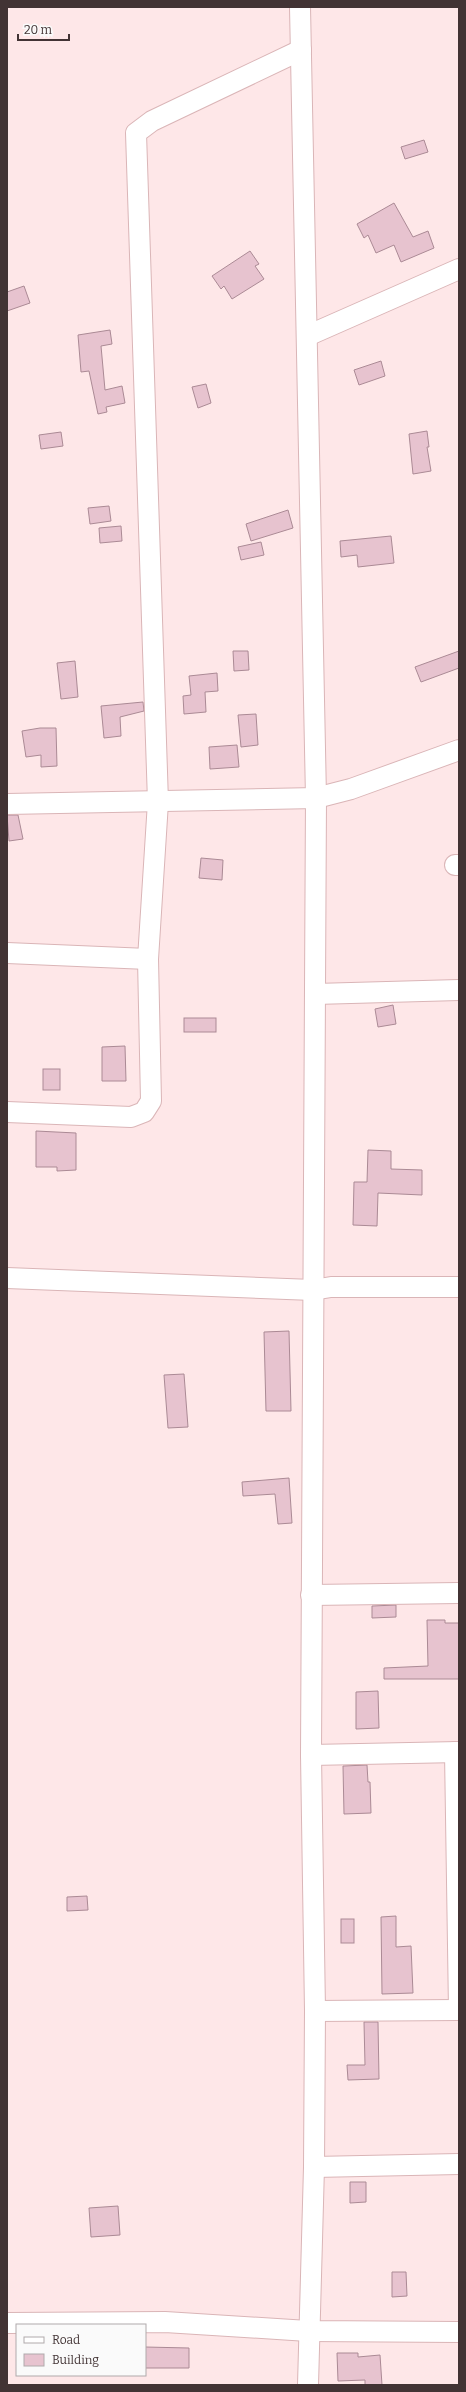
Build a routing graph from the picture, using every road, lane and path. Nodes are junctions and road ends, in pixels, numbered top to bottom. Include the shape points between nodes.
1 (300, 7) edge
2 (301, 50) junction
3 (459, 269) edge
4 (307, 336) junction
5 (459, 750) edge
6 (316, 798) junction
7 (158, 802) junction
8 (7, 804) edge
9 (7, 953) edge
10 (148, 959) junction
11 (459, 990) edge
12 (315, 994) junction
13 (7, 1112) edge
14 (7, 1278) edge
15 (459, 1287) edge
16 (313, 1290) junction
17 (459, 1593) edge
18 (311, 1595) junction
19 (457, 1752) edge
20 (310, 1755) junction
21 (458, 1881) edge
22 (459, 2010) edge
23 (315, 2011) junction
24 (459, 2164) edge
25 (314, 2167) junction
26 (7, 2324) edge
27 (308, 2331) junction
28 (459, 2332) edge
29 (308, 2385) edge

1 - 2 street
2 - 4 street
2 - 7 street via 152,121 136,133
3 - 4 street
4 - 6 street
5 - 6 street via 350,789
6 - 7 street
6 - 12 street
7 - 8 street
7 - 10 street
9 - 10 street
10 - 13 street via 151,1101 144,1112 131,1117
11 - 12 street
12 - 16 street
14 - 16 street
15 - 16 street via 332,1287
16 - 18 street
17 - 18 street
18 - 20 street
19 - 20 street
19 - 21 street
20 - 23 street
21 - 22 street
22 - 23 street
23 - 25 street
24 - 25 street
25 - 27 street
26 - 27 street via 166,2322
27 - 28 street
27 - 29 street

